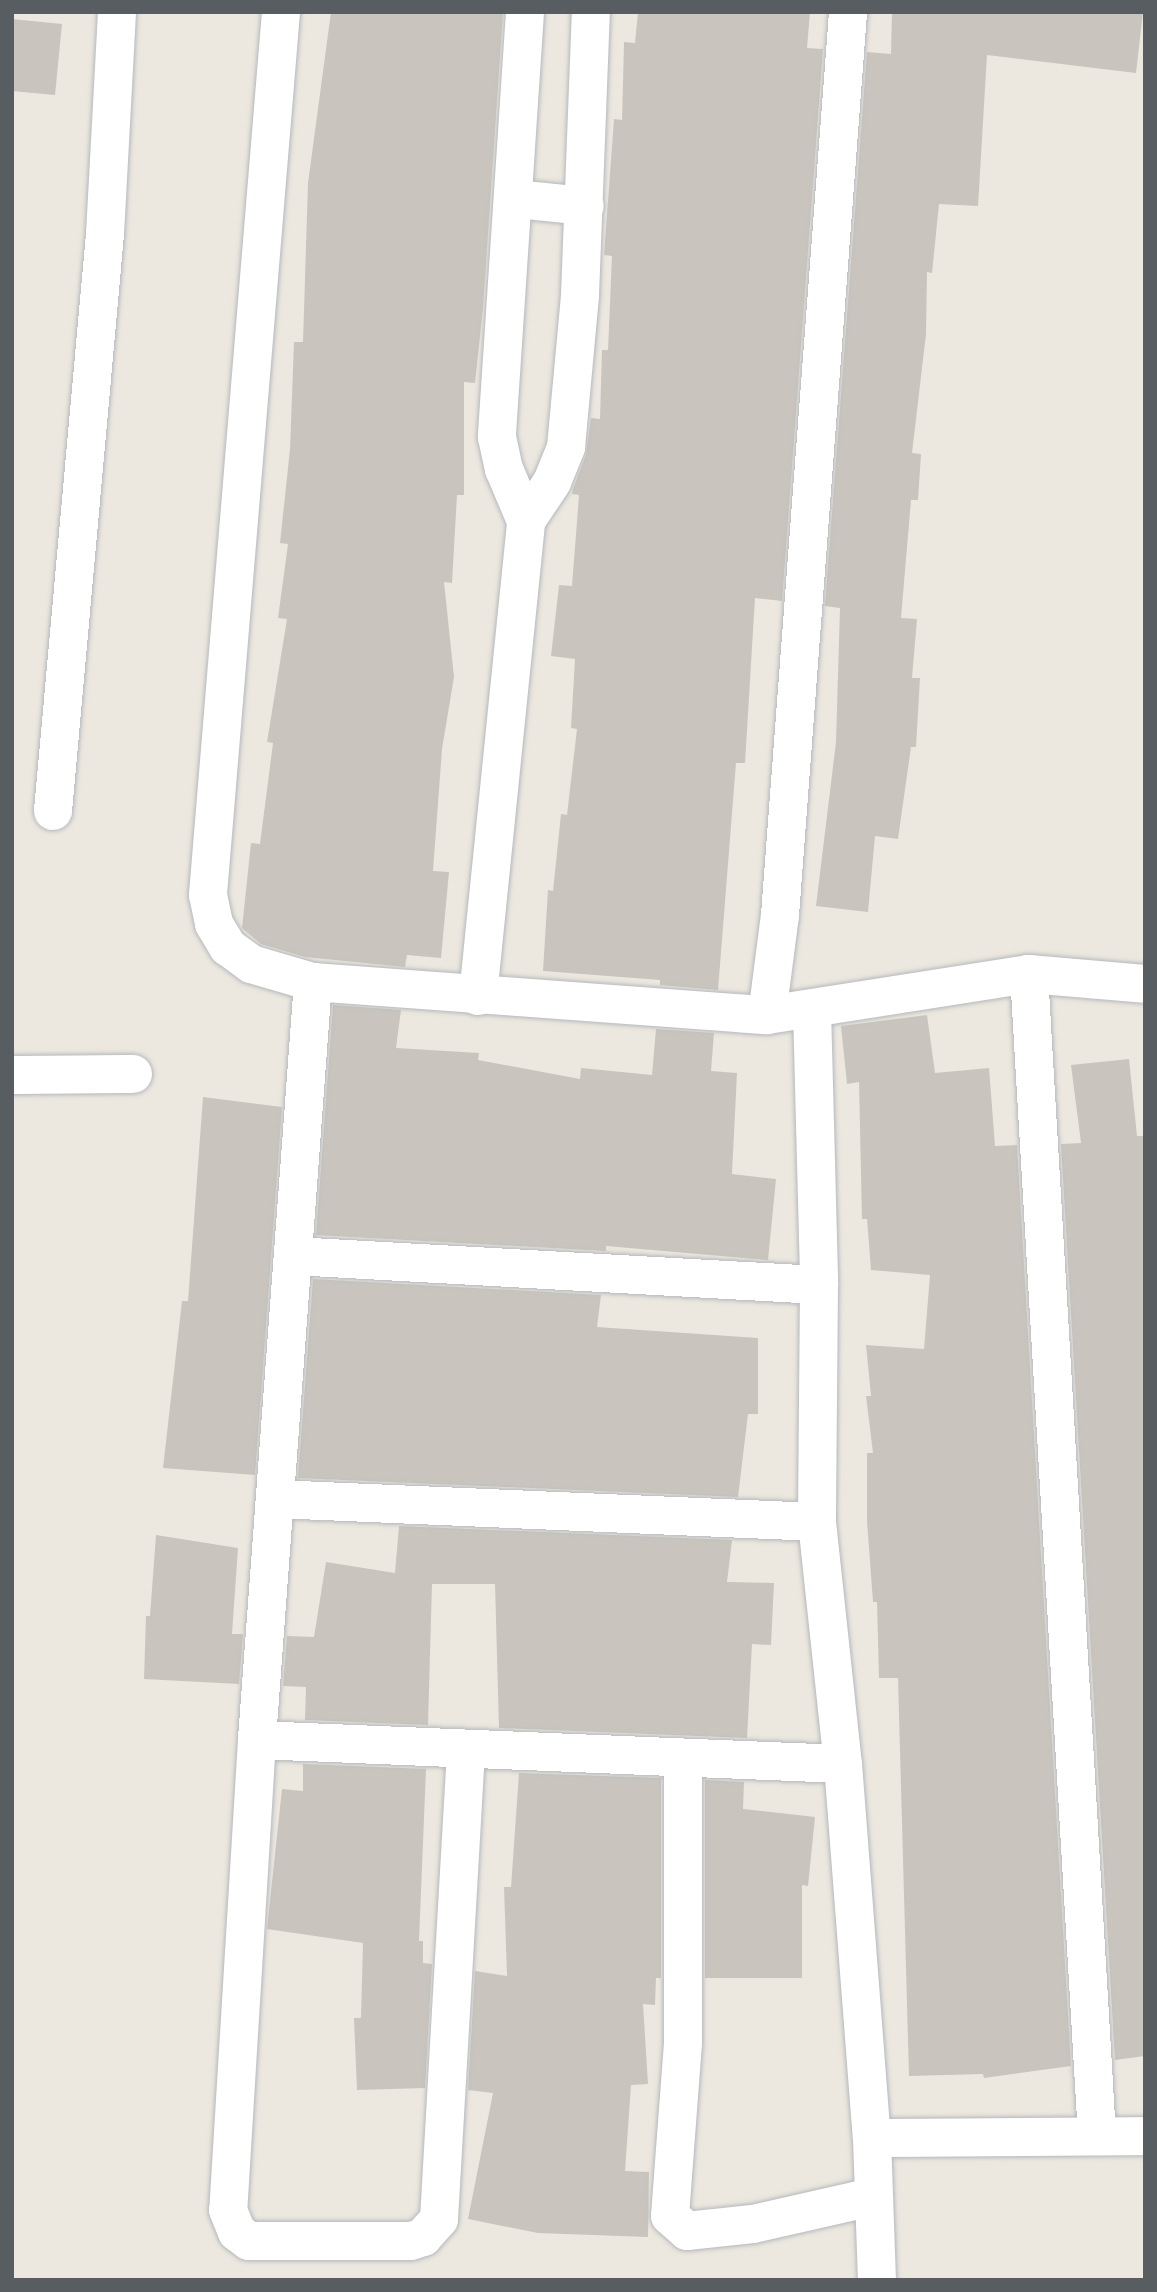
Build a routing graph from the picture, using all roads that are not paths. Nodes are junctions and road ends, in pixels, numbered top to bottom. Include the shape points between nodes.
1 (117, 12) edge
2 (281, 12) edge
3 (525, 12) edge
4 (591, 12) edge
5 (848, 12) edge
6 (516, 199) junction
7 (584, 206) junction
8 (526, 521) junction
9 (53, 811) dead end
10 (1029, 974) junction
11 (313, 982) junction
12 (1145, 984) edge
13 (478, 996) junction
14 (812, 1009) junction
15 (766, 1015) junction
16 (133, 1074) dead end
17 (12, 1075) edge
18 (293, 1256) junction
19 (819, 1285) junction
20 (275, 1499) junction
21 (817, 1522) junction
22 (257, 1740) junction
23 (466, 1750) junction
24 (683, 1760) junction
25 (843, 1764) junction
26 (1097, 2135) junction
27 (1145, 2136) edge
28 (872, 2138) junction
29 (872, 2208) junction
30 (877, 2280) edge

1 - 9 street via 105,234
2 - 11 street via 208,895 214,924 228,947 251,964
3 - 6 street
4 - 7 street
5 - 15 street via 779,915
6 - 7 street
6 - 8 street via 497,437
7 - 8 street via 566,447 552,482
8 - 13 street
10 - 12 street
10 - 14 street
10 - 26 street
11 - 13 street
11 - 18 street
13 - 15 street
14 - 15 street
14 - 19 street
16 - 17 street
18 - 19 street
18 - 20 street
19 - 21 street
20 - 21 street
20 - 22 street
21 - 25 street
22 - 23 street
22 - 23 street via 228,2210 237,2232 249,2241 411,2241 423,2237 439,2218
23 - 24 street
24 - 25 street
24 - 29 street via 683,2043 670,2217 687,2231
25 - 28 street
26 - 27 street
26 - 28 street
28 - 29 street
29 - 30 street

